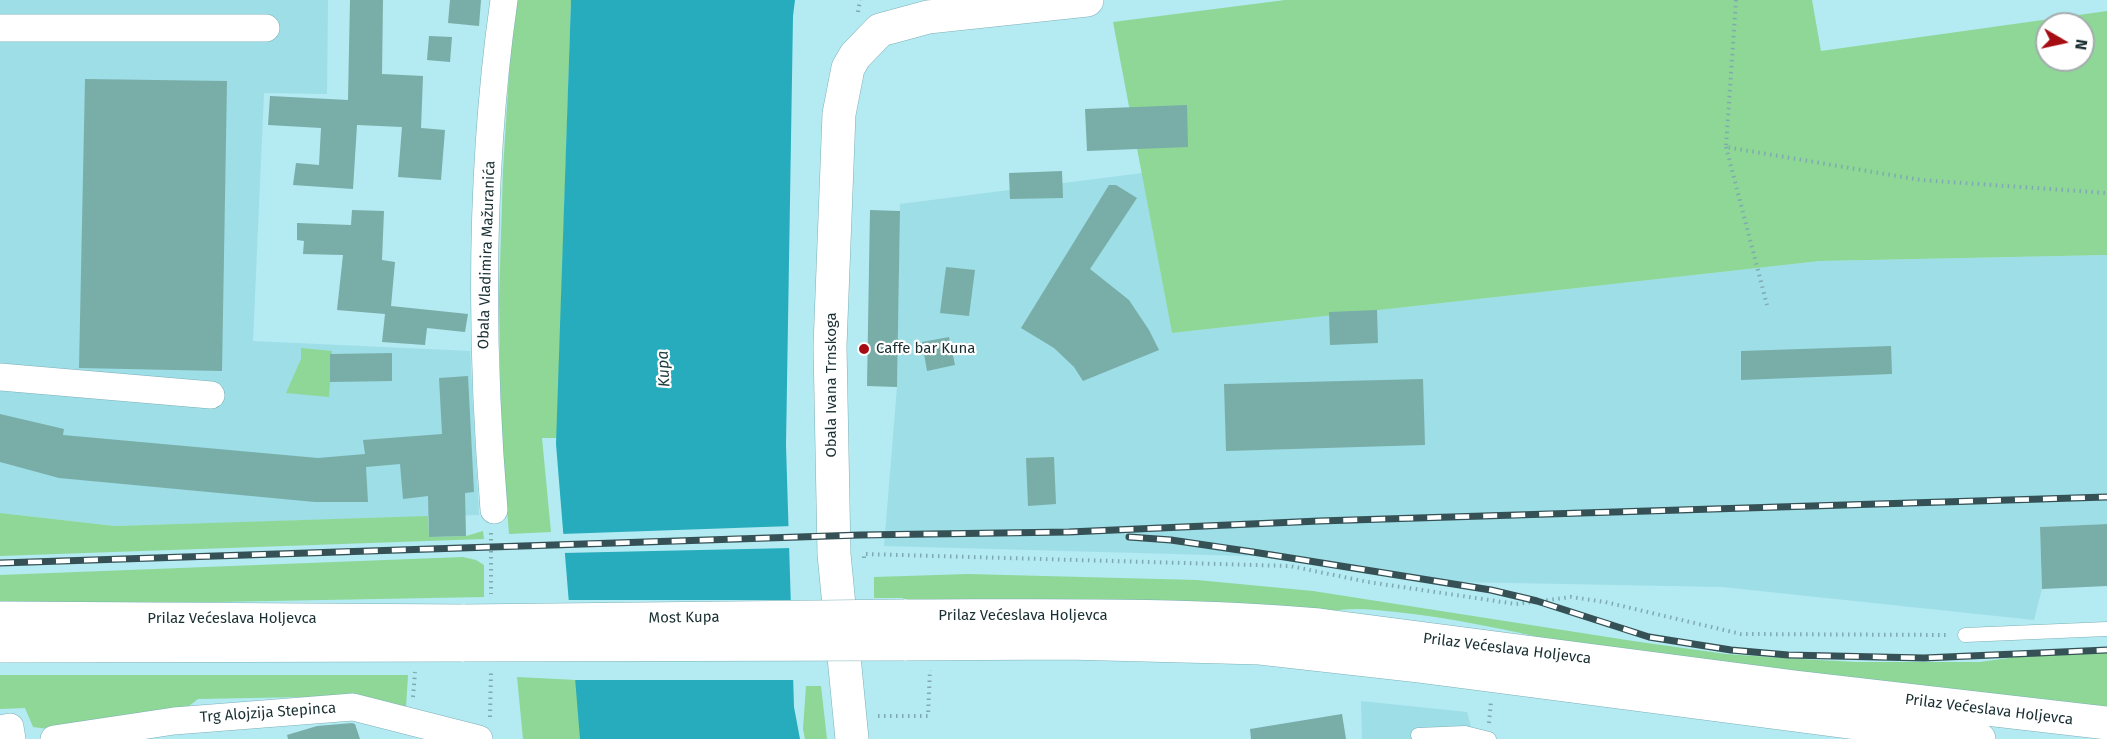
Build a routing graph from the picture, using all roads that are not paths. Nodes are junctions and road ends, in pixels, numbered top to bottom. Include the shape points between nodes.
1 (504, 0) edge
2 (1087, 0) edge
3 (981, 6) edge
4 (0, 28) edge
5 (266, 28) dead end
6 (0, 377) edge
7 (211, 396) dead end
8 (493, 519) road end
9 (0, 618) edge
10 (2107, 628) edge
11 (464, 633) junction
12 (1965, 635) road end
13 (910, 643) junction
14 (0, 646) edge
15 (2107, 723) edge
16 (0, 729) edge
17 (1418, 735) dead end
18 (12, 739) edge
19 (54, 739) edge
20 (479, 739) edge
21 (852, 739) edge
22 (1489, 739) edge
23 (1979, 739) edge

1 - 8 street, Obala Vladimira Mažuranića via 488,184 485,314
2 - 3 main road
3 - 21 main road, Obala Ivana Trnskoga via 880,30 848,68 839,114 830,346 834,554
4 - 5 street
6 - 7 street
9 - 11 main road, Prilaz Većeslava Holjevca
10 - 12 lane
11 - 13 main road, Most Kupa, bridge
11 - 14 main road, Prilaz Većeslava Holjevca
13 - 15 main road, Prilaz Većeslava Holjevca via 1217,618 1307,624
13 - 23 main road, Prilaz Većeslava Holjevca via 1260,648
16 - 18 street via 10,727
17 - 22 lane via 1465,733
19 - 20 street, Trg Alojzija Stepinca via 174,721 353,707

